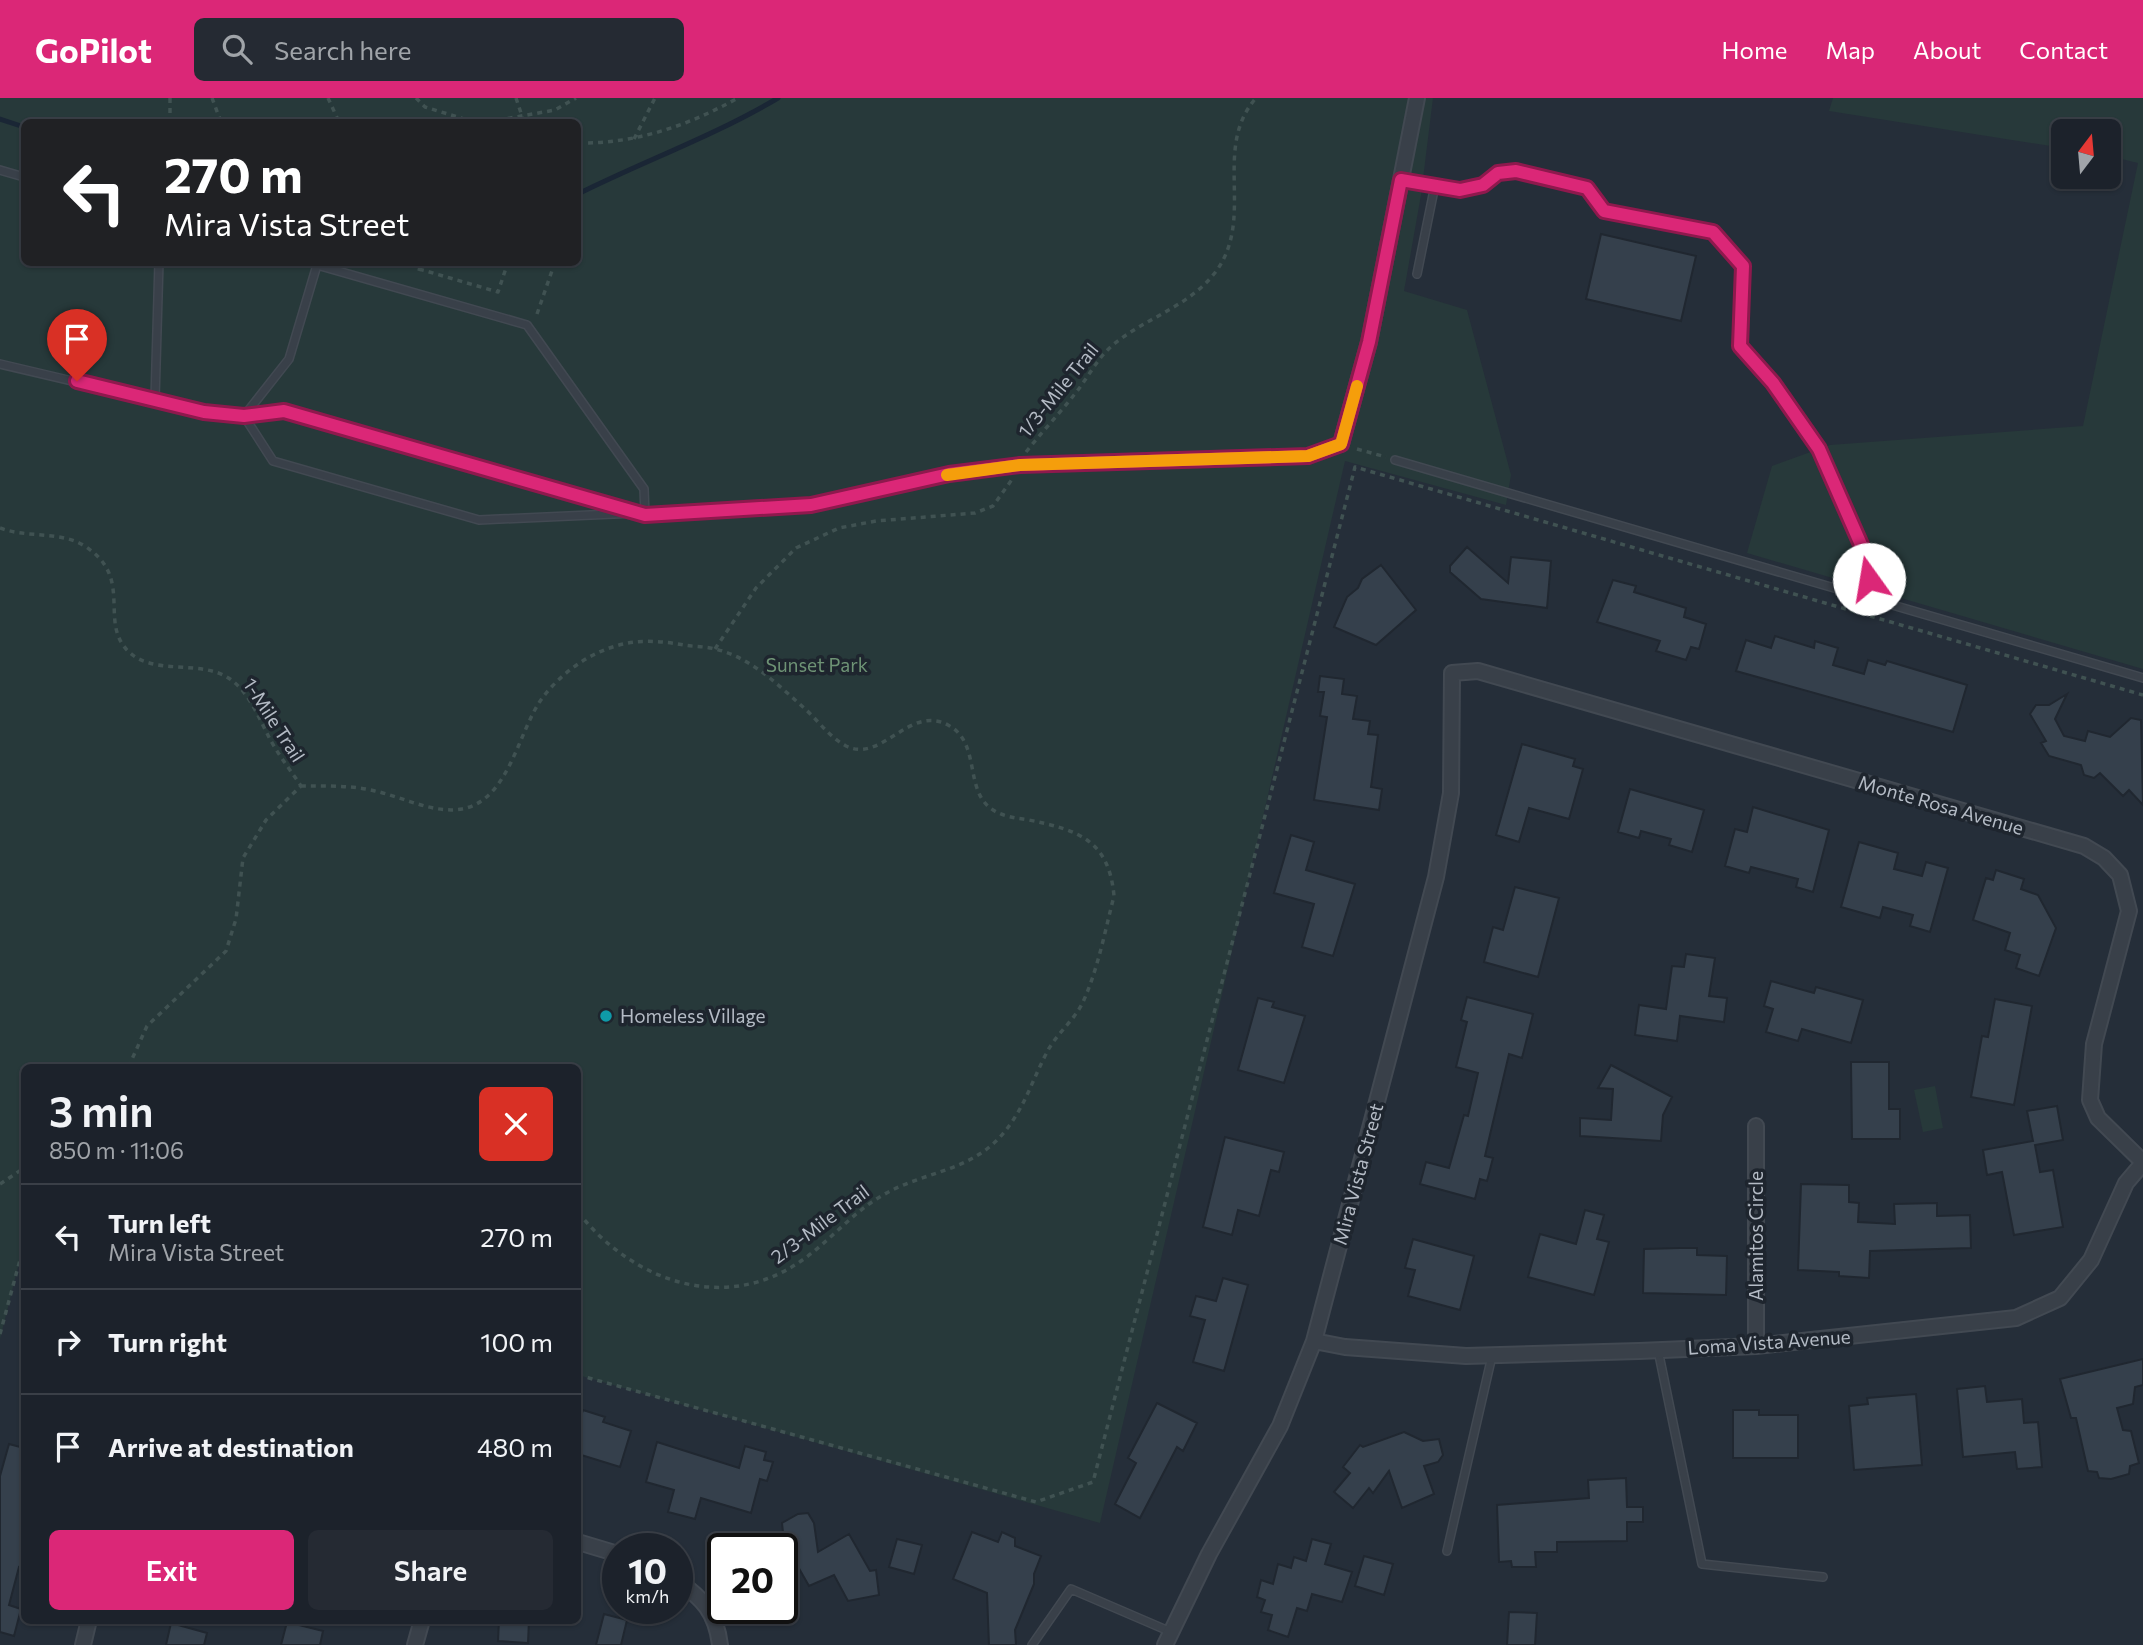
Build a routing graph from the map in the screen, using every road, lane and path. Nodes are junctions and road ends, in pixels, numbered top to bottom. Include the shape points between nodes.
1 (170, 98) edge
2 (212, 98) edge
3 (328, 98) edge
4 (415, 98) edge
5 (516, 98) edge
6 (576, 98) edge
7 (655, 98) edge
8 (738, 98) edge
9 (1256, 98) edge
10 (1417, 98) edge
11 (522, 117) junction
12 (170, 119) edge
13 (220, 119) edge
14 (338, 119) edge
15 (464, 119) edge
16 (508, 119) edge
17 (634, 139) junction
18 (581, 144) edge
19 (0, 170) edge
20 (21, 176) edge
21 (1401, 180) junction
22 (1435, 185) junction
23 (159, 266) edge
24 (317, 266) edge
25 (320, 266) edge
26 (420, 266) edge
27 (507, 266) edge
28 (554, 266) edge
29 (1417, 274) dead end
30 (537, 314) dead end
31 (0, 364) edge
32 (155, 398) junction
33 (244, 416) junction
34 (1341, 444) junction
35 (1395, 460) joint
36 (1020, 465) junction
37 (645, 515) junction
38 (0, 528) edge
39 (1871, 601) junction
40 (715, 649) junction
41 (1452, 673) joint
42 (2143, 678) edge
43 (2143, 695) edge
44 (301, 786) junction
45 (130, 1064) edge
46 (1756, 1126) dead end
47 (2143, 1163) edge
48 (21, 1170) edge
49 (0, 1184) edge
50 (581, 1215) edge
51 (21, 1256) edge
52 (0, 1334) edge
53 (1314, 1342) junction
54 (1756, 1346) junction
55 (1658, 1349) junction
56 (1492, 1355) junction
57 (581, 1376) edge
58 (581, 1543) edge
59 (602, 1549) edge
60 (1447, 1550) dead end
61 (1823, 1577) dead end
62 (693, 1592) edge
63 (88, 1624) edge
64 (421, 1624) edge
65 (1168, 1639) edge
66 (83, 1645) edge
67 (415, 1645) edge
68 (720, 1645) edge
69 (1032, 1645) edge

1 - 12 path
2 - 13 path
3 - 14 path
4 - 15 path via 425,107
5 - 11 path
6 - 11 path via 555,110
7 - 17 path
8 - 17 path via 676,128
9 - 36 path, 1/3-Mile Trail via 1236,132 1236,215 1217,269 1177,306 1111,346
10 - 21 street
11 - 16 path
17 - 18 path
19 - 20 lane
21 - 22 lane
21 - 34 street via 1369,342
22 - 29 lane
22 - 39 lane via 1460,190 1483,185 1498,173 1516,171 1587,188 1604,211 1713,232 1743,266 1740,346 1773,383 1819,449 1866,556
23 - 32 lane
24 - 33 lane via 289,359
25 - 37 lane via 527,325 644,489
26 - 27 path via 419,270 498,292
28 - 30 path
31 - 32 lane
32 - 33 lane via 204,412
33 - 37 lane via 284,411
33 - 37 lane via 273,461 479,520
34 - 35 path
34 - 36 lane via 1308,456
35 - 39 lane
36 - 37 lane via 949,474 811,505
36 - 40 path, 1/3-Mile Trail via 993,506 965,514 851,526 796,548 756,588
38 - 44 path, 1-Mile Trail via 81,544 95,554 114,585 119,640 129,653 145,661 206,670 231,680 250,702
39 - 42 lane
40 - 44 path, 2/3-Mile Trail via 649,641 616,646 587,658 543,698 490,795 466,808 429,807 374,790
40 - 50 path, 2/3-Mile Trail via 770,677 832,736 858,750 871,748 921,720 947,724 964,738 985,804 1003,816 1062,828 1089,841 1109,868 1114,896 1082,1004 1048,1049 1023,1106 999,1139 957,1168 914,1181 871,1202 791,1267 740,1286 694,1286 661,1277 613,1250
41 - 47 street, Monte Rosa Avenue via 1478,671 2084,846 2105,858 2125,887 2129,911 2094,1044 2090,1100 2098,1118
41 - 53 street, Mira Vista Street via 1451,793 1436,877
43 - 57 path via 1354,467 1093,1482 1036,1503
44 - 45 path, 1-Mile Trail via 266,820 243,858 236,919 226,951 147,1026
46 - 54 street, Alamitos Circle
47 - 54 street, Loma Vista Avenue via 2126,1183 2091,1260 2060,1298 2016,1318
48 - 49 path
51 - 52 path
53 - 56 street, Loma Vista Avenue
53 - 65 street, Mira Vista Street via 1280,1426
54 - 55 street, Loma Vista Avenue
55 - 56 street, Loma Vista Avenue
55 - 61 lane via 1702,1564
56 - 60 lane
58 - 59 street
62 - 68 street via 704,1600 719,1630
63 - 66 street
64 - 67 street
65 - 69 lane via 1071,1589

